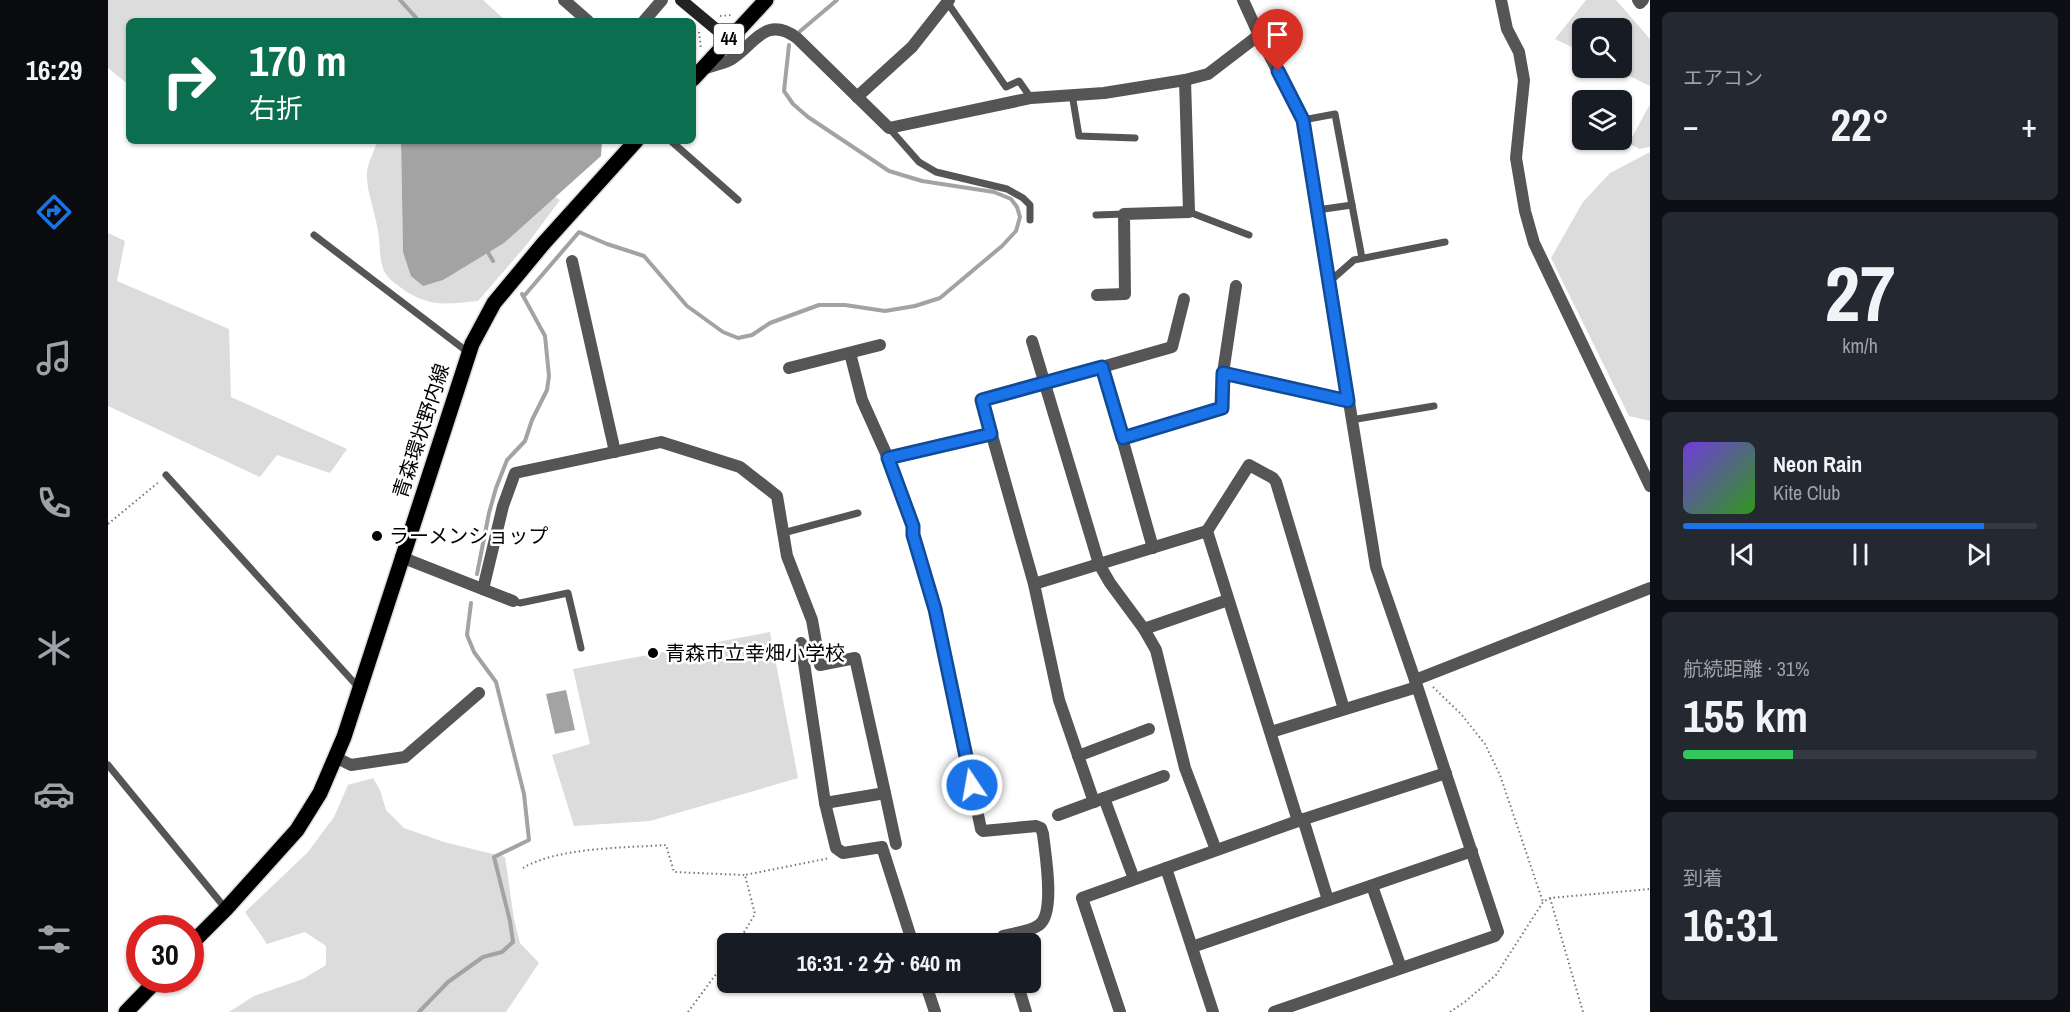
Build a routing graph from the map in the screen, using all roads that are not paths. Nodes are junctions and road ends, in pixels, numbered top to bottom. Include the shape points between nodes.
1 (564, 0) edge
2 (662, 0) edge
3 (681, 0) edge
4 (766, 0) edge
5 (1243, 0) edge
6 (1501, 0) edge
7 (1638, 0) edge
8 (1643, 0) edge
9 (948, 1) edge
10 (585, 18) edge
11 (647, 18) edge
12 (1259, 35) junction
13 (729, 40) junction
14 (698, 68) edge
15 (1185, 80) junction
16 (1072, 94) junction
17 (857, 96) junction
18 (1031, 98) junction
19 (1303, 120) junction
20 (889, 128) junction
21 (1135, 138) dead end
22 (633, 144) edge
23 (674, 144) edge
24 (738, 200) dead end
25 (1352, 206) junction
26 (1317, 210) junction
27 (1189, 212) junction
28 (1124, 214) junction
29 (1096, 215) dead end
30 (1030, 220) dead end
31 (314, 235) dead end
32 (1249, 235) dead end
33 (1445, 242) dead end
34 (1362, 258) junction
35 (572, 261) dead end
36 (1329, 282) junction
37 (1236, 286) dead end
38 (1097, 295) dead end
39 (1184, 299) dead end
40 (1032, 341) dead end
41 (880, 345) dead end
42 (469, 353) junction
43 (850, 353) junction
44 (1102, 367) junction
45 (789, 369) dead end
46 (1223, 373) junction
47 (1044, 384) junction
48 (1348, 401) junction
49 (1434, 406) dead end
50 (1351, 420) junction
51 (991, 434) junction
52 (1123, 438) junction
53 (615, 452) junction
54 (888, 458) junction
55 (166, 475) road end
56 (1650, 486) edge
57 (858, 513) dead end
58 (913, 526) joint
59 (1208, 531) junction
60 (783, 533) junction
61 (1153, 548) junction
62 (401, 557) junction
63 (1098, 564) junction
64 (1034, 584) junction
65 (1650, 588) edge
66 (483, 589) junction
67 (1228, 600) junction
68 (513, 601) joint
69 (935, 609) joint
70 (1144, 629) junction
71 (801, 643) dead end
72 (581, 648) dead end
73 (1418, 681) junction
74 (359, 688) junction
75 (479, 693) dead end
76 (1344, 709) junction
77 (1149, 729) dead end
78 (1270, 732) junction
79 (1078, 756) junction
80 (335, 757) junction
81 (108, 765) edge
82 (1446, 772) junction
83 (1164, 776) dead end
84 (885, 793) junction
85 (1099, 800) junction
86 (825, 803) junction
87 (1058, 815) dead end
88 (1300, 820) junction
89 (896, 844) dead end
90 (1216, 850) junction
91 (1472, 851) junction
92 (1166, 868) junction
93 (1134, 879) junction
94 (1372, 885) junction
95 (1328, 900) junction
96 (226, 909) junction
97 (204, 931) edge
98 (909, 933) edge
99 (1014, 933) edge
100 (1192, 947) junction
101 (1401, 968) junction
102 (144, 993) edge
103 (929, 993) edge
104 (1020, 993) edge
105 (126, 1012) edge
106 (935, 1012) edge
107 (1026, 1012) edge
108 (1120, 1012) edge
109 (1213, 1012) edge
110 (1274, 1012) edge

1 - 10 street
2 - 11 street
3 - 13 street
4 - 13 main road, 44
5 - 12 street
6 - 56 street via 1524,80 1516,158 1534,243
7 - 8 street
9 - 17 street via 912,47
9 - 18 lane via 1006,87 1019,81
12 - 15 street via 1208,74
12 - 19 street
13 - 14 main road, 44
14 - 17 street via 730,60 760,33 787,30
15 - 16 street
15 - 27 street
16 - 18 street
16 - 21 lane via 1079,136
17 - 20 street
18 - 20 street
19 - 25 lane via 1335,114
19 - 26 street
20 - 30 lane via 919,162 936,172 1007,189 1023,198 1030,205
22 - 42 main road, 青森環状野内線 via 494,303
23 - 24 lane
25 - 26 lane
25 - 34 lane
26 - 36 street
27 - 28 street
27 - 32 lane
28 - 29 lane
28 - 38 street via 1125,294
31 - 42 lane
33 - 34 lane
34 - 36 lane via 1354,260
35 - 53 street
36 - 48 street
37 - 46 street
39 - 44 street via 1172,347
40 - 47 street
41 - 43 street
42 - 62 main road, 青森環状野内線
43 - 45 street
43 - 54 street via 862,400
44 - 47 street
44 - 52 street
46 - 48 street
46 - 52 street via 1222,408
47 - 51 street via 982,400
47 - 63 street
48 - 50 street
49 - 50 lane
50 - 73 street via 1376,567
51 - 54 street
51 - 64 street
52 - 61 street
53 - 60 street via 661,442 740,467 777,496
53 - 66 street via 515,473
54 - 58 street
55 - 74 lane
57 - 60 lane
58 - 69 lane
59 - 61 street
59 - 67 street
59 - 76 street via 1249,465 1273,478
60 - 84 street via 787,556 812,620 820,665 855,658
61 - 63 street
62 - 66 street
62 - 74 main road, 青森環状野内線
63 - 64 street
63 - 70 street
64 - 79 street via 1059,700
65 - 73 street
66 - 68 street
67 - 70 street
67 - 78 street
68 - 72 lane via 568,593
69 - 99 street via 981,829 1036,826 1043,834 1048,896 1044,920
70 - 90 street via 1156,650 1185,768
71 - 86 street
73 - 76 street
73 - 82 street
74 - 80 main road, 青森環状野内線
75 - 80 street via 405,757 351,765
76 - 78 street
77 - 79 street
78 - 88 street
79 - 85 street
80 - 96 main road, 青森環状野内線 via 320,793 297,830
81 - 96 lane
82 - 88 street
82 - 91 street
83 - 85 street
84 - 86 street
84 - 89 street
85 - 87 street
85 - 93 street
86 - 98 street via 836,848 843,853 882,846
88 - 90 street
88 - 95 street
90 - 92 street
91 - 94 street
91 - 101 street via 1498,932
92 - 93 street
92 - 100 street
93 - 108 street via 1082,898
94 - 95 street
94 - 101 street
95 - 100 street
96 - 97 main road, 青森環状野内線
100 - 109 street
101 - 110 street
102 - 105 main road
103 - 106 street
104 - 107 street

